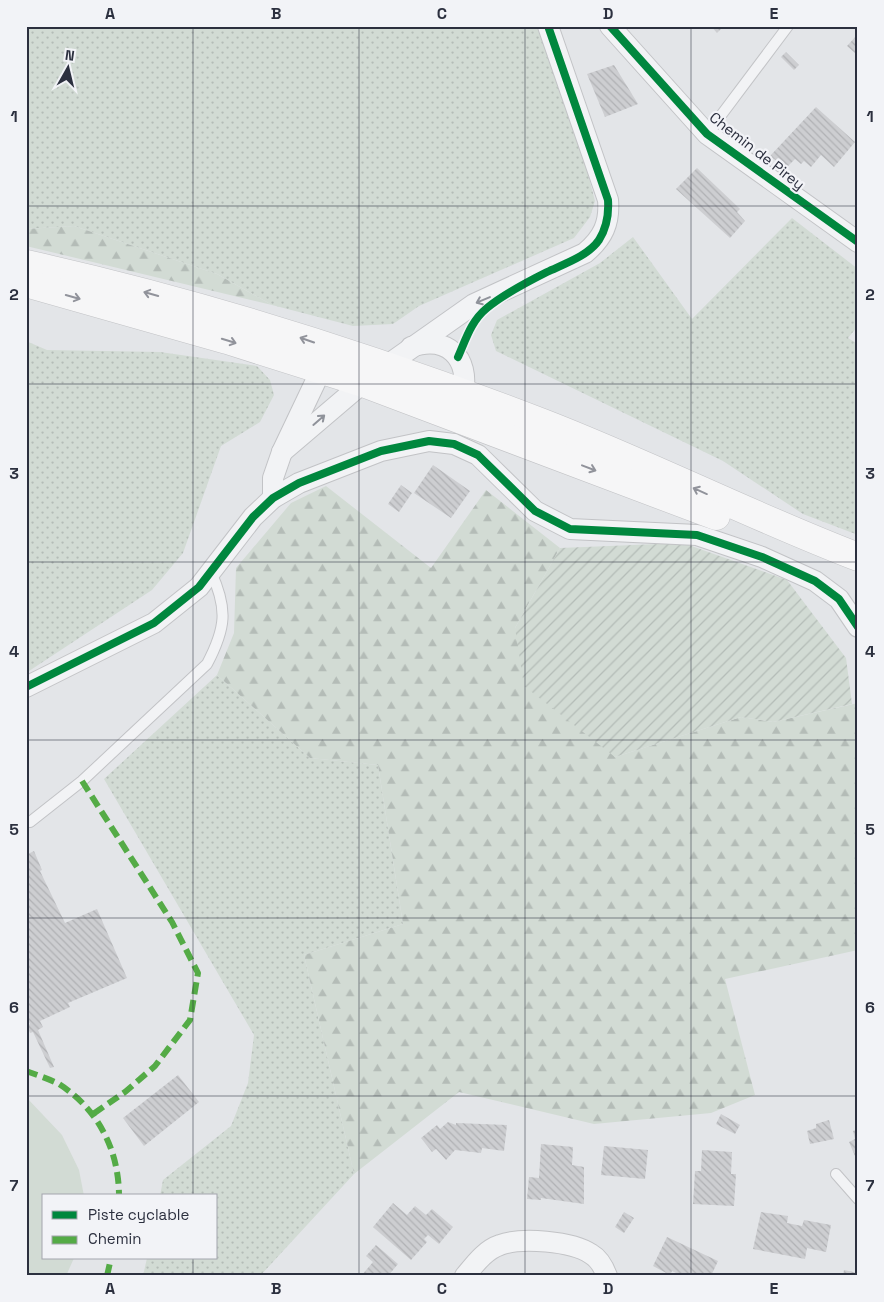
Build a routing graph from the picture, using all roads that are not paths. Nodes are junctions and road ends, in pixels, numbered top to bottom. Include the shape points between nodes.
1 (548, 26) edge
2 (610, 26) edge
3 (788, 26) edge
4 (707, 134) junction
5 (858, 242) edge
6 (26, 264) edge
7 (26, 283) edge
8 (409, 348) junction
9 (321, 370) junction
10 (373, 374) junction
11 (463, 394) junction
12 (604, 448) junction
13 (282, 452) junction
14 (272, 498) junction
15 (858, 556) edge
16 (858, 570) edge
17 (211, 572) junction
18 (858, 627) edge
19 (26, 687) edge
20 (30, 822) dead end
21 (836, 1174) dead end
22 (858, 1200) edge
23 (465, 1276) edge
24 (607, 1276) edge

1 -> 8 street via 608,200 606,228 598,242 585,253 474,304
2 - 4 street, Chemin de Pirey
3 - 4 lane
4 - 5 street, Chemin de Pirey
10 -> 6 main road via 280,331 106,281
7 -> 9 main road
8 - 10 street
8 - 11 street via 434,343 452,351 458,357 465,377
9 - 10 main road
9 - 13 street
10 - 11 main road
10 - 12 street via 568,444
13 -> 10 street
10 -> 16 main road
11 - 12 main road
15 -> 12 main road via 734,506
13 - 14 street via 273,478
14 - 17 street via 253,517
14 - 18 street via 299,483 381,452 429,441 454,444 478,455 535,511 570,529 697,536 762,557 815,581 839,599
17 - 19 street via 199,587 154,622
17 - 20 lane via 220,591 224,613 219,640 207,664 82,782
21 - 22 lane
23 - 24 street via 481,1257 498,1245 518,1240 566,1244 591,1254

